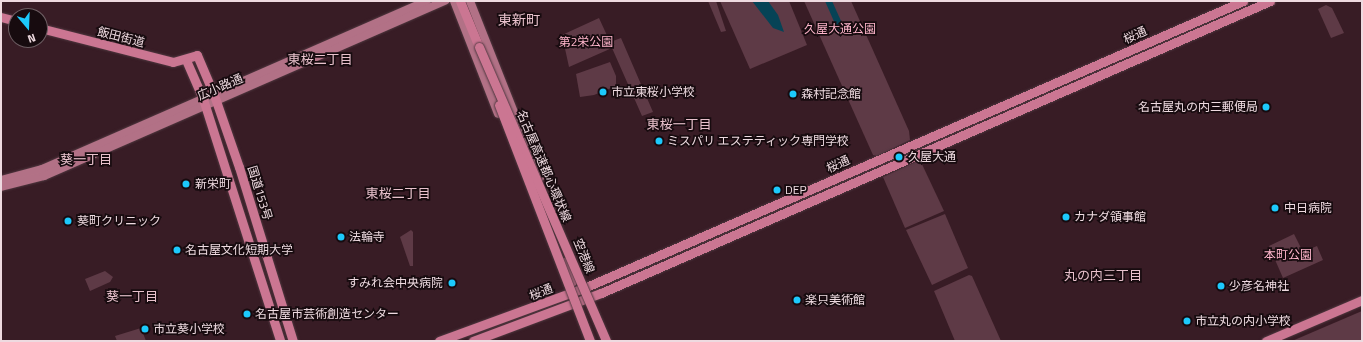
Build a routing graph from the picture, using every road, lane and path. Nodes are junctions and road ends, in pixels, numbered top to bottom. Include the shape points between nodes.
1 (427, 1) edge
2 (445, 1) edge
3 (454, 1) edge
4 (460, 1) edge
5 (470, 1) edge
6 (1243, 1) edge
7 (1270, 1) edge
8 (48, 30) edge
9 (479, 47) junction
10 (197, 55) joint
11 (186, 60) junction
12 (216, 98) junction
13 (204, 102) junction
14 (498, 113) junction
15 (1, 180) edge
16 (1, 187) edge
17 (576, 292) junction
18 (588, 299) junction
19 (1362, 300) edge
20 (572, 305) junction
21 (280, 341) edge
22 (292, 341) edge
23 (440, 341) edge
24 (473, 341) edge
25 (589, 341) edge
26 (594, 341) edge
27 (600, 341) edge
28 (606, 341) edge
29 (1266, 341) edge

1 - 12 main road, 広小路通
2 - 12 main road, 広小路通
3 - 14 main road, 空港線
4 - 9 highway, 名古屋高速都心環状線
5 - 17 main road, 空港線
6 - 17 highway, 桜通
7 - 18 highway, 桜通
8 - 11 highway, 飯田街道 via 173,62
9 - 25 highway, bridge
9 - 28 highway, 名古屋高速都心環状線, bridge
10 - 11 highway, 飯田街道
10 - 12 highway, 国道153号
11 - 13 highway, 国道153号
12 - 13 main road, 広小路通
12 - 22 highway, 国道153号
13 - 15 main road, 広小路通 via 42,169
13 - 16 main road, 広小路通 via 44,176
13 - 21 highway, 国道153号
14 - 17 main road, 空港線
14 - 17 highway via 506,118
17 - 18 highway, 空港線
17 - 20 highway, 空港線
17 - 23 highway, 桜通
17 - 26 highway
17 - 27 highway
18 - 20 highway, 桜通
18 - 28 highway, 空港線
19 - 29 highway
20 - 24 highway, 桜通
20 - 25 highway, 空港線

